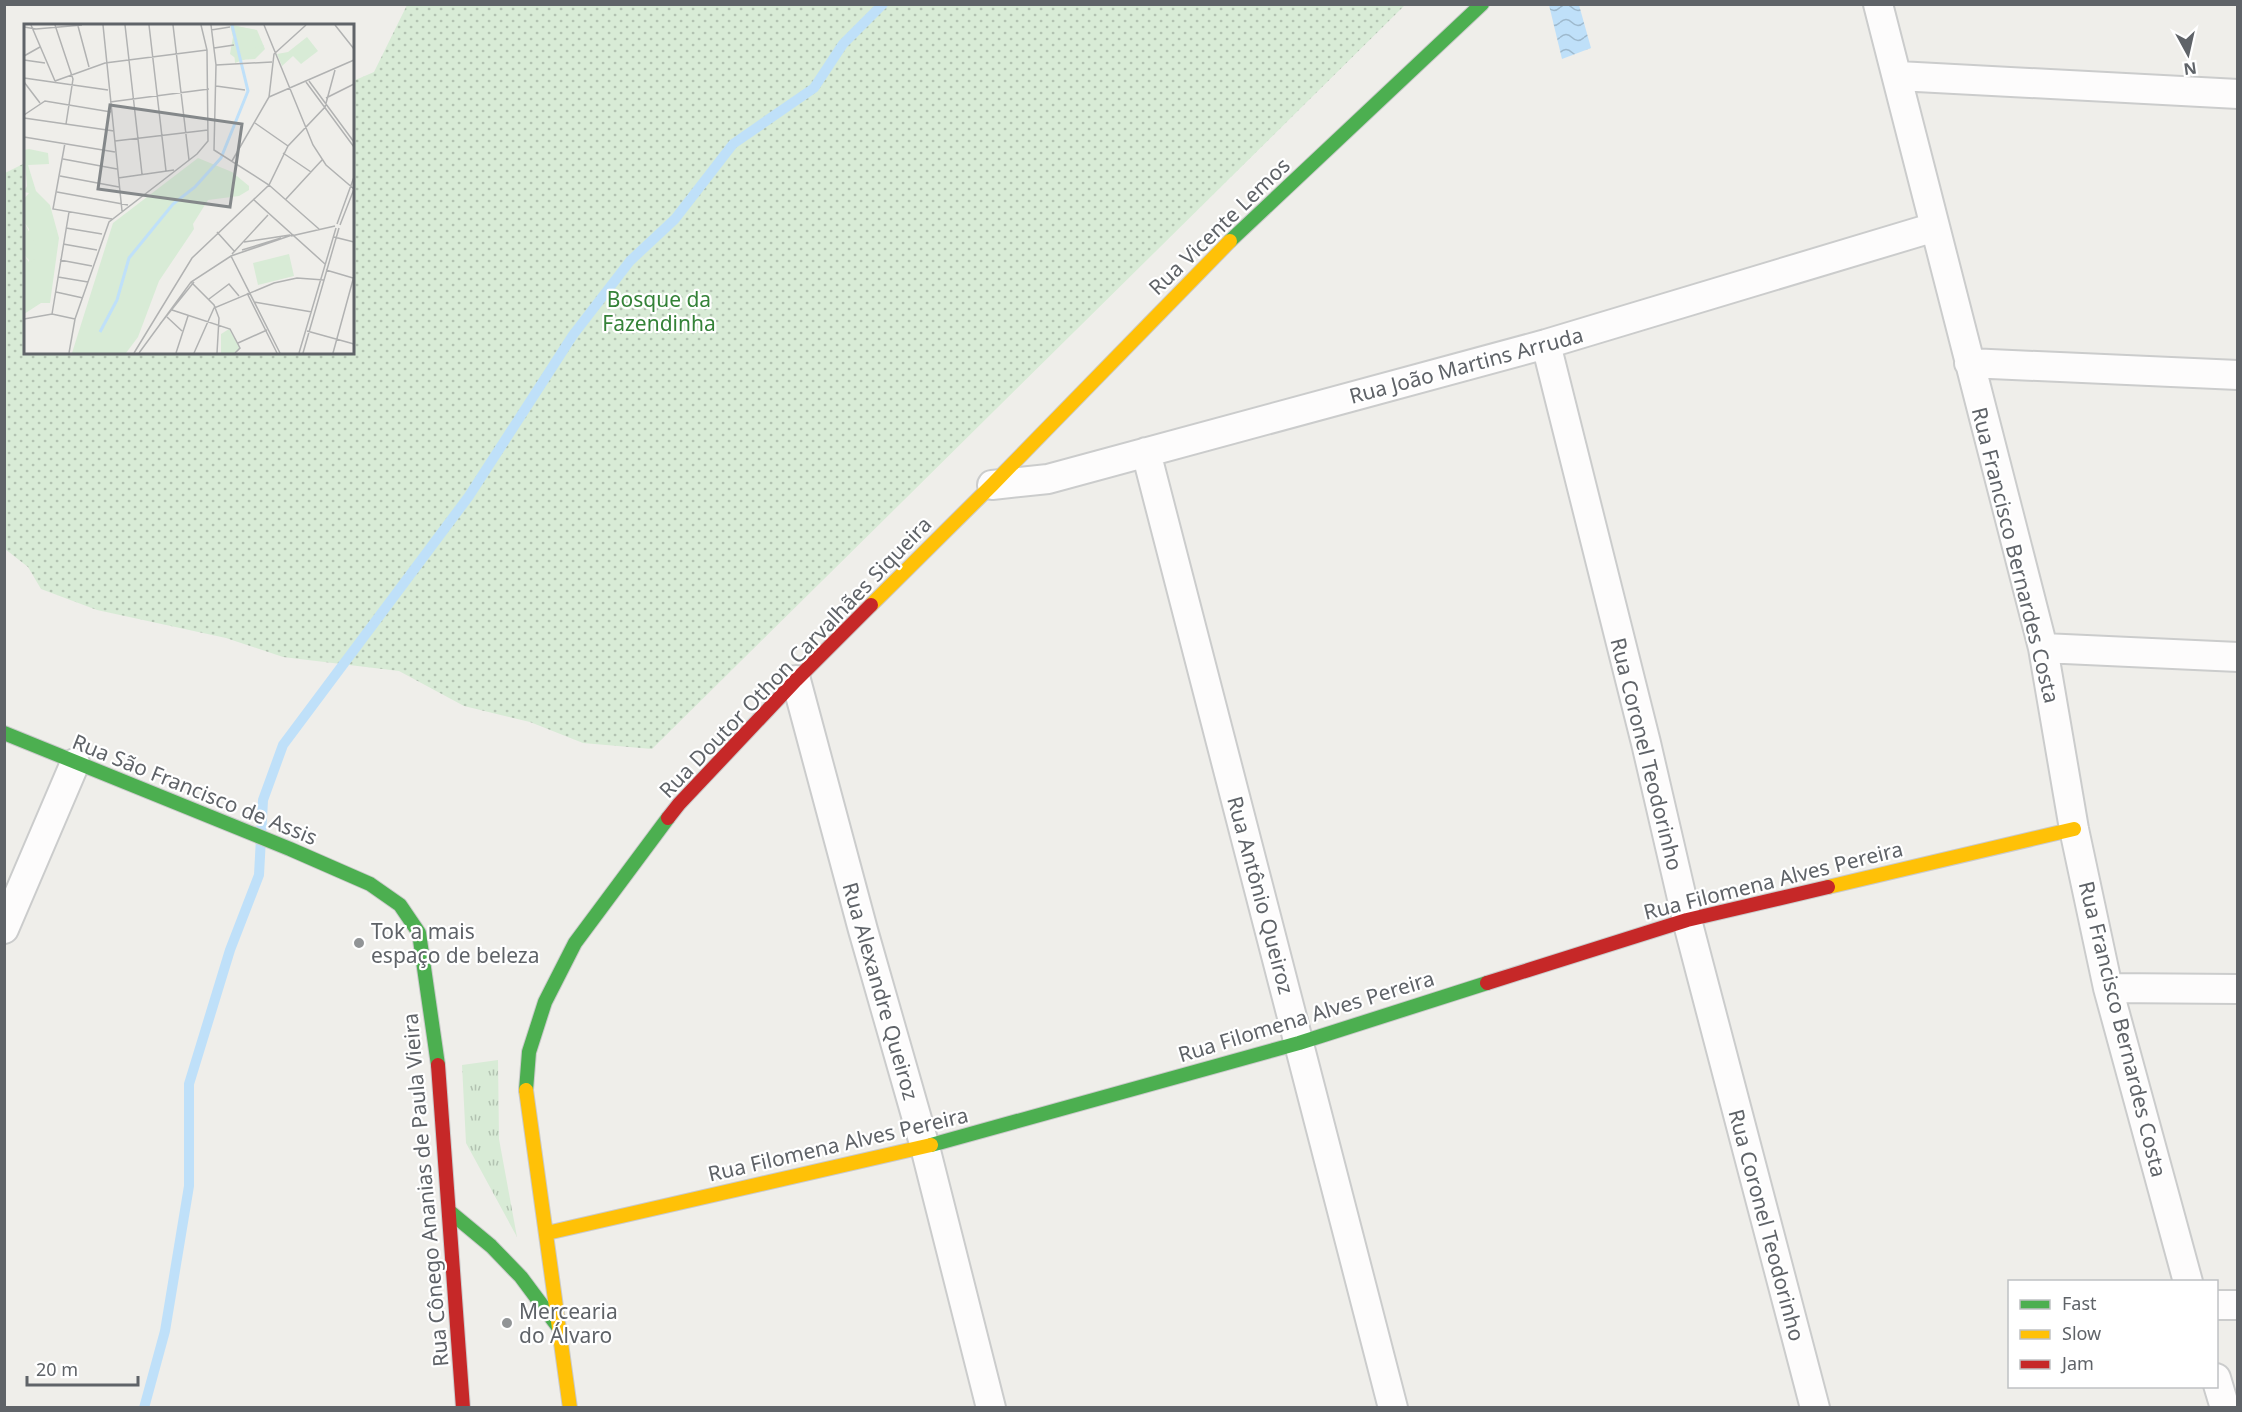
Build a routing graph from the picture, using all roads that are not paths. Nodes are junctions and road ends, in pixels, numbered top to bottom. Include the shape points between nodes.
1 (1482, 4) edge
2 (1878, 4) edge
3 (1898, 76) junction
4 (2238, 94) edge
5 (1935, 227) junction
6 (1546, 344) junction
7 (1969, 363) junction
8 (2238, 375) edge
9 (1146, 452) junction
10 (992, 485) junction
11 (2043, 648) junction
12 (2238, 657) edge
13 (796, 680) junction
14 (4, 733) edge
15 (75, 763) junction
16 (2074, 829) junction
17 (370, 884) joint
18 (1687, 920) junction
19 (4, 929) edge
20 (2108, 988) junction
21 (2238, 988) edge
22 (1299, 1043) junction
23 (925, 1147) junction
24 (450, 1212) junction
25 (547, 1233) junction
26 (2188, 1280) edge
27 (2218, 1305) edge
28 (2238, 1305) edge
29 (560, 1330) junction
30 (2218, 1382) edge
31 (463, 1407) edge
32 (570, 1407) edge
33 (991, 1407) edge
34 (1393, 1407) edge
35 (1815, 1407) edge
36 (2225, 1407) edge

1 - 10 street, Rua Vicente Lemos via 1229,242
2 - 3 street, Rua Francisco Bernardes Costa
3 - 4 street
3 - 5 street, Rua Francisco Bernardes Costa
5 - 6 street, Rua João Martins Arruda
5 - 7 street, Rua Francisco Bernardes Costa
6 - 9 street, Rua João Martins Arruda
6 - 18 street, Rua Coronel Teodorinho
7 - 8 street
7 - 11 street, Rua Francisco Bernardes Costa
9 - 10 street, Rua João Martins Arruda via 1048,479
9 - 22 street, Rua Antônio Queiroz
10 - 13 street, Rua Doutor Othon Carvalhães Siqueira
11 - 12 street
11 - 16 street, Rua Francisco Bernardes Costa
13 - 23 street, Rua Alexandre Queiroz
13 - 25 street, Rua Doutor Othon Carvalhães Siqueira via 679,804 574,943 545,1002 529,1052 526,1093
14 - 15 street, Rua São Francisco de Assis
15 - 17 street, Rua São Francisco de Assis
15 - 19 street
16 - 18 street, Rua Filomena Alves Pereira
16 - 20 street, Rua Francisco Bernardes Costa
17 - 24 street, Rua Cônego Ananias de Paula Vieira via 400,905 419,933 438,1046
18 - 22 street, Rua Filomena Alves Pereira
18 - 35 street, Rua Coronel Teodorinho
20 - 21 street
20 - 26 street, Rua Francisco Bernardes Costa
22 - 23 street, Rua Filomena Alves Pereira
22 - 34 street, Rua Antônio Queiroz
23 - 25 street, Rua Filomena Alves Pereira
23 - 33 street, Rua Alexandre Queiroz
24 - 29 street via 521,1277
24 - 31 street, Rua Cônego Ananias de Paula Vieira
25 - 29 street, Rua Doutor Othon Carvalhães Siqueira
27 - 28 street
29 - 32 street, Rua Doutor Othon Carvalhães Siqueira
30 - 36 street

